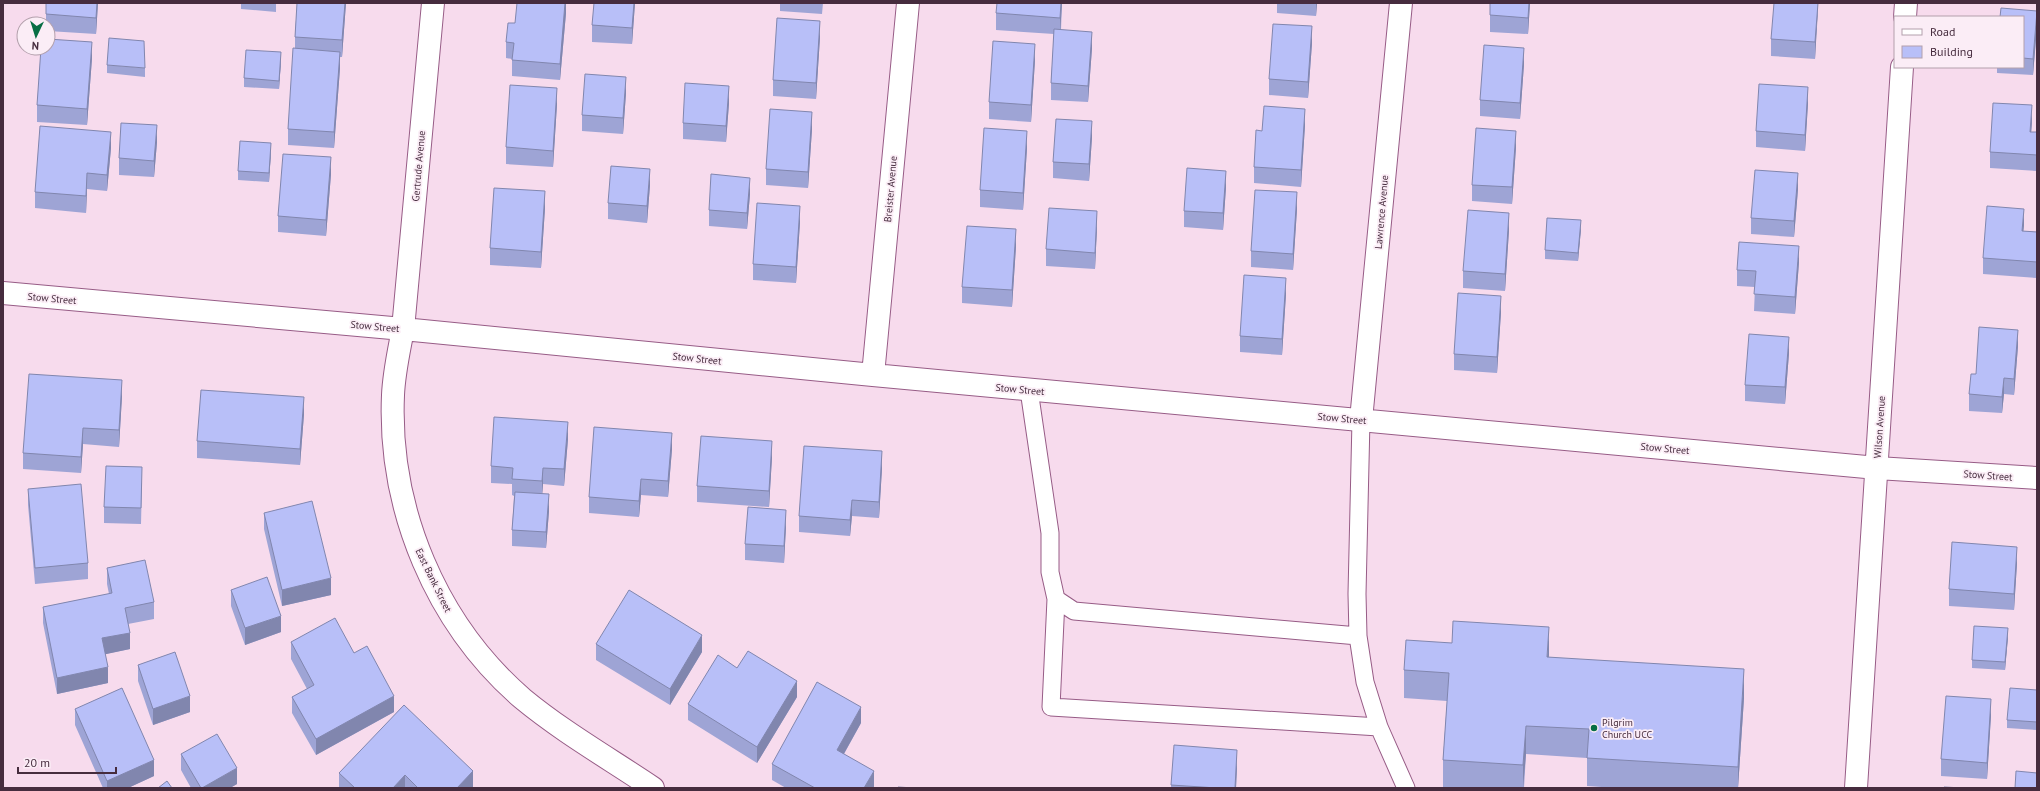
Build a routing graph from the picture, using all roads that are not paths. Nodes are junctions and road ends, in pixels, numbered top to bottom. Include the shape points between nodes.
1 (433, 3) edge
2 (908, 3) edge
3 (1401, 3) edge
4 (1906, 3) edge
5 (1905, 16) edge
6 (1902, 68) edge
7 (3, 294) edge
8 (403, 329) junction
9 (873, 375) junction
10 (1029, 390) junction
11 (1361, 420) junction
12 (1876, 468) junction
13 (2037, 478) edge
14 (1056, 599) junction
15 (1358, 636) junction
16 (1378, 726) junction
17 (653, 788) edge
18 (1406, 788) edge
19 (1856, 788) edge

1 - 8 street, Gertrude Avenue
2 - 9 street, Breister Avenue
3 - 11 street, Lawrence Avenue
4 - 5 street
6 - 12 street, Wilson Avenue
7 - 8 street, Stow Street
8 - 9 street, Stow Street
8 - 17 street, East Bank Street via 393,395 397,474 416,543 440,597 469,641 518,694 543,715
9 - 10 street, Stow Street
10 - 11 street, Stow Street
10 - 14 lane via 1050,532 1050,572
11 - 12 street, Stow Street
11 - 15 lane
12 - 13 street, Stow Street
12 - 19 street, Wilson Avenue
14 - 15 lane via 1074,611
14 - 16 lane via 1051,707
15 - 16 lane via 1365,682
16 - 18 lane

